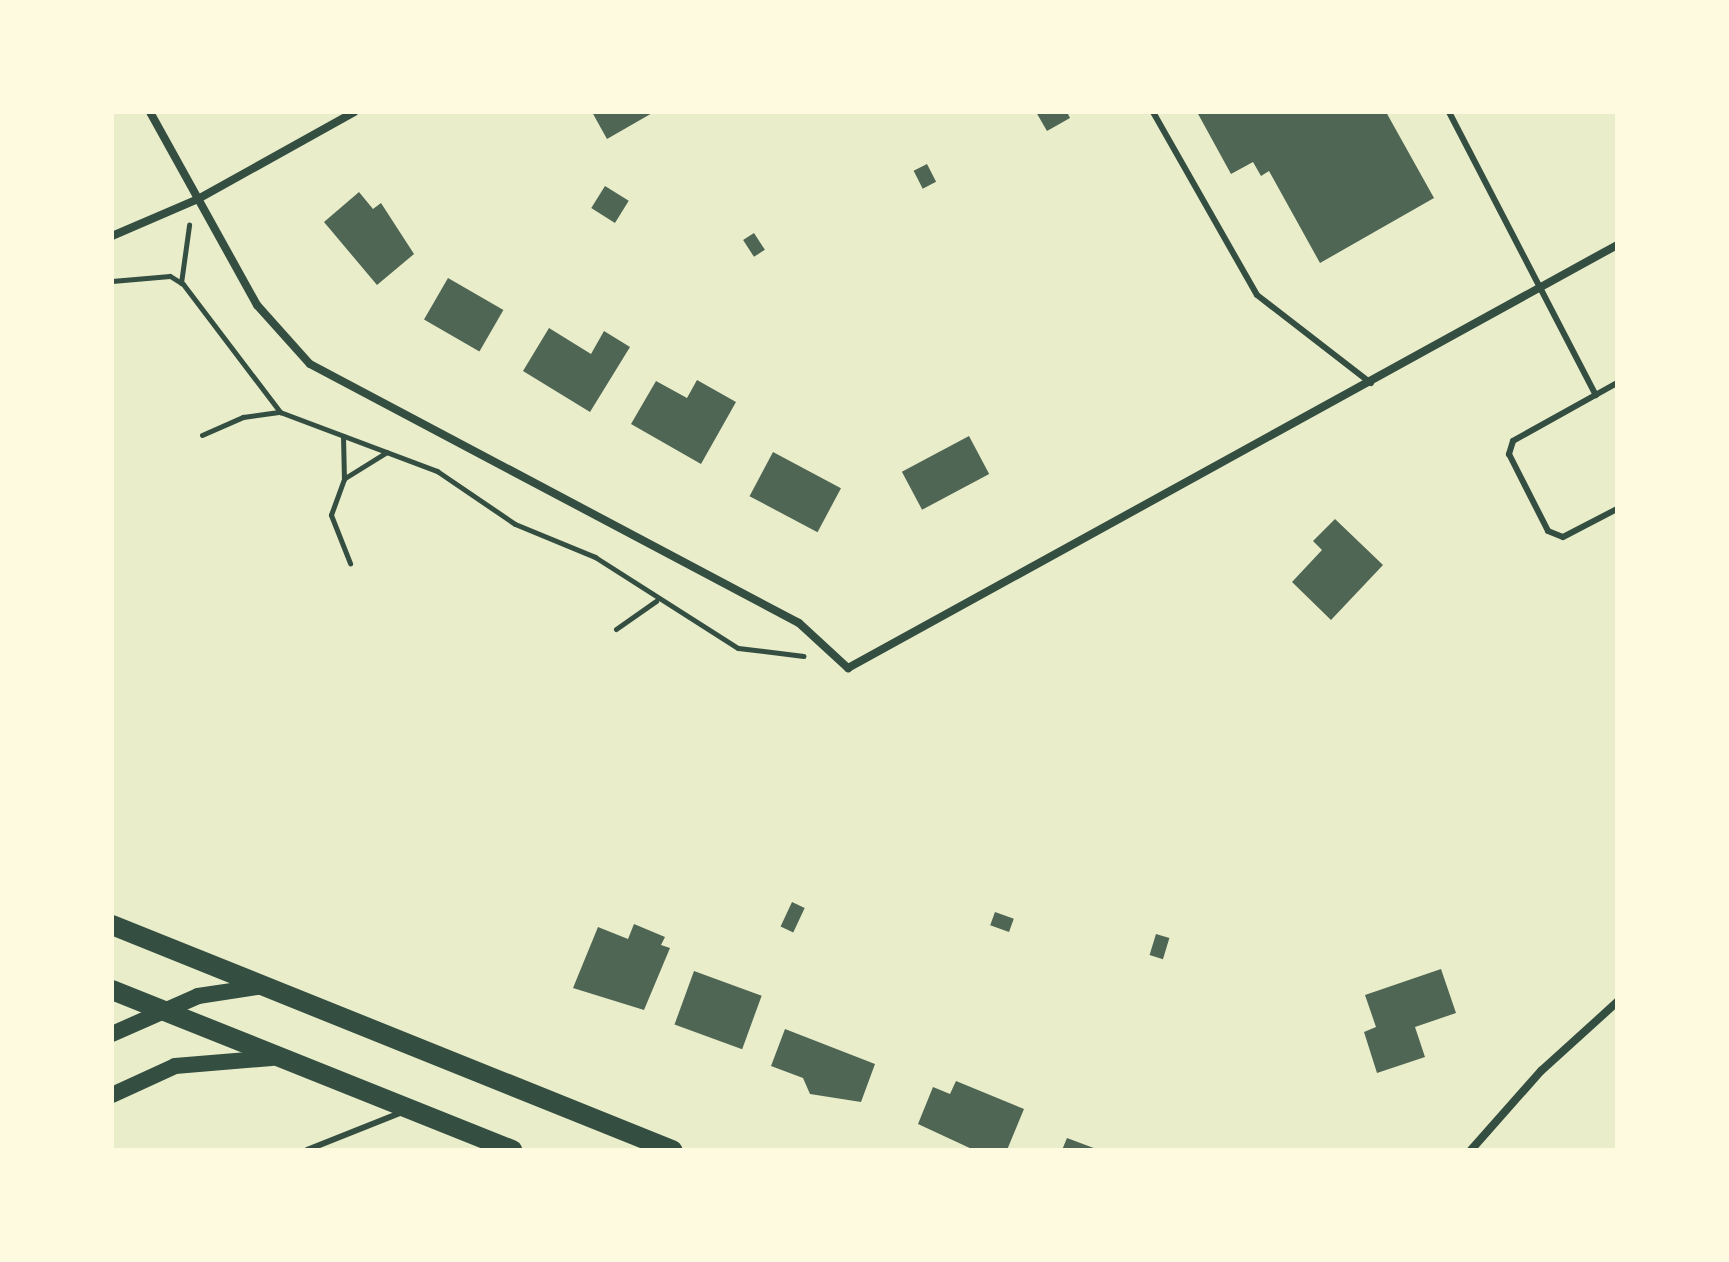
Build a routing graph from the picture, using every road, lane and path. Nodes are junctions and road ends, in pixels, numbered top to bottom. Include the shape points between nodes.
1 (150, 112) edge
2 (354, 112) edge
3 (1153, 112) edge
4 (1449, 112) edge
5 (198, 199) junction
6 (112, 236) edge
7 (1617, 245) edge
8 (112, 281) edge
9 (181, 283) junction
10 (1538, 289) junction
11 (1371, 383) junction
12 (1617, 383) edge
13 (1596, 395) junction
14 (280, 412) junction
15 (202, 435) dead end
16 (343, 436) junction
17 (388, 452) junction
18 (344, 479) junction
19 (1617, 509) edge
20 (350, 563) dead end
21 (656, 601) junction
22 (616, 629) dead end
23 (837, 658) junction
24 (112, 925) edge
25 (266, 986) junction
26 (112, 990) edge
27 (1617, 1002) edge
28 (157, 1009) junction
29 (112, 1034) edge
30 (272, 1058) junction
31 (112, 1095) edge
32 (411, 1109) junction
33 (307, 1150) edge
34 (512, 1150) edge
35 (672, 1150) edge
36 (1471, 1150) edge

1 - 5 street
2 - 5 street
3 - 11 lane via 1257,295
4 - 10 lane
5 - 6 street
5 - 9 path via 184,238
5 - 23 street via 257,305 310,364 799,623
7 - 10 street
8 - 9 path via 154,276
9 - 14 path
10 - 11 street
10 - 13 lane
11 - 23 street via 848,668
12 - 13 lane
13 - 19 lane via 1513,441 1509,454 1548,531 1563,537
14 - 15 path via 243,417
14 - 16 path
16 - 17 path
16 - 18 path
17 - 18 path
17 - 21 path via 437,471 515,524 595,557
18 - 20 path via 331,515
21 - 22 path
21 - 23 path via 738,648
24 - 25 main road
25 - 28 main road
25 - 35 main road
26 - 28 main road
27 - 36 street via 1541,1071
28 - 29 main road
28 - 30 main road
30 - 31 main road via 175,1066
30 - 32 main road
32 - 33 lane
32 - 34 main road

